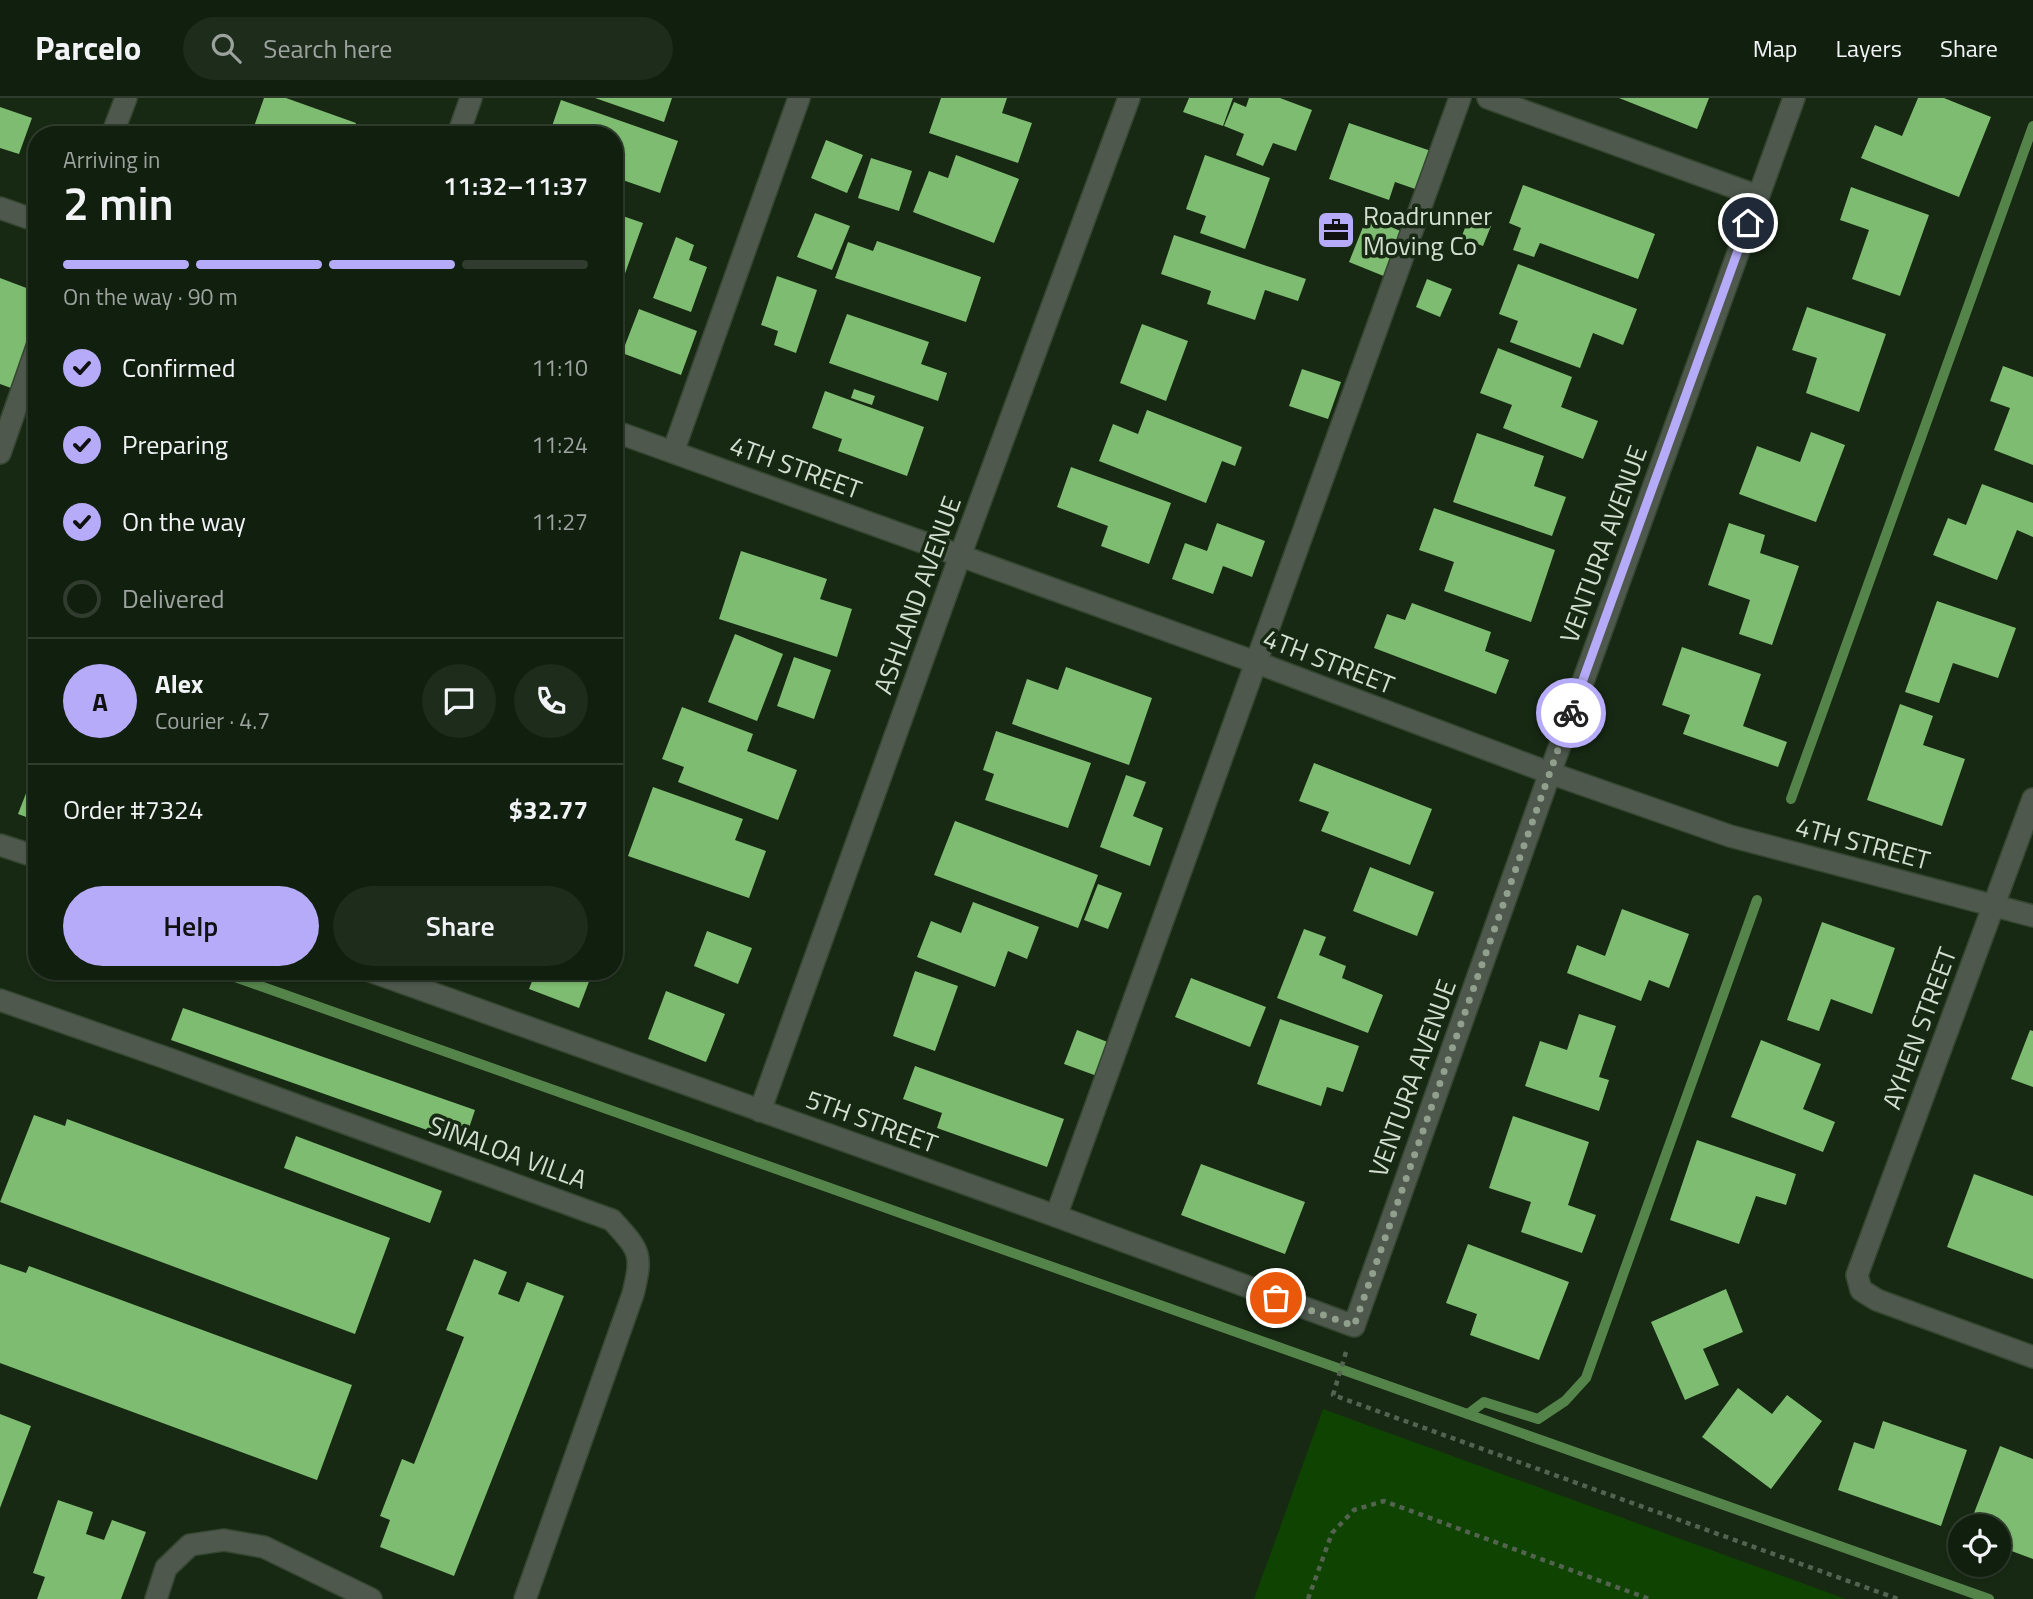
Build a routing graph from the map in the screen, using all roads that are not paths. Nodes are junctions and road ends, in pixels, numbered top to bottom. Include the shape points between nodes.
1 (126, 98) edge
2 (471, 98) edge
3 (799, 98) edge
4 (1129, 98) edge
5 (1460, 98) edge
6 (1488, 98) edge
7 (1794, 98) edge
8 (115, 126) edge
9 (461, 126) edge
10 (1758, 197) junction
11 (0, 208) edge
12 (28, 218) edge
13 (28, 373) edge
14 (623, 434) edge
15 (673, 452) junction
16 (0, 453) edge
17 (960, 556) junction
18 (1255, 663) junction
19 (1550, 773) junction
20 (2033, 799) edge
21 (0, 845) edge
22 (28, 854) edge
23 (1992, 907) junction
24 (2033, 916) edge
25 (395, 980) edge
26 (0, 1000) edge
27 (760, 1111) junction
28 (1056, 1216) junction
29 (1354, 1326) joint
30 (2033, 1357) edge
31 (156, 1599) edge
32 (370, 1599) edge
33 (525, 1599) edge

1 - 8 street
2 - 9 street
3 - 15 street
4 - 17 street, ASHLAND AVENUE
5 - 18 street
6 - 10 street
7 - 10 street, VENTURA AVENUE
10 - 19 street, VENTURA AVENUE
11 - 12 street
13 - 16 street
14 - 15 street, 4TH STREET
15 - 17 street, 4TH STREET
17 - 18 street, 4TH STREET
17 - 27 street, ASHLAND AVENUE
18 - 19 street, 4TH STREET
18 - 28 street
19 - 23 street, 4TH STREET via 1730,836
19 - 29 street, VENTURA AVENUE
20 - 23 street, AYHEN STREET
21 - 22 street
23 - 24 street, 4TH STREET
23 - 30 street, AYHEN STREET via 1857,1275 1861,1290 1877,1300
25 - 27 street, 5TH STREET
26 - 33 street, SINALOA VILLA via 612,1220 634,1244 640,1265 634,1294
27 - 28 street, 5TH STREET
28 - 29 street, 5TH STREET
31 - 32 street via 166,1568 190,1545 224,1540 264,1547

